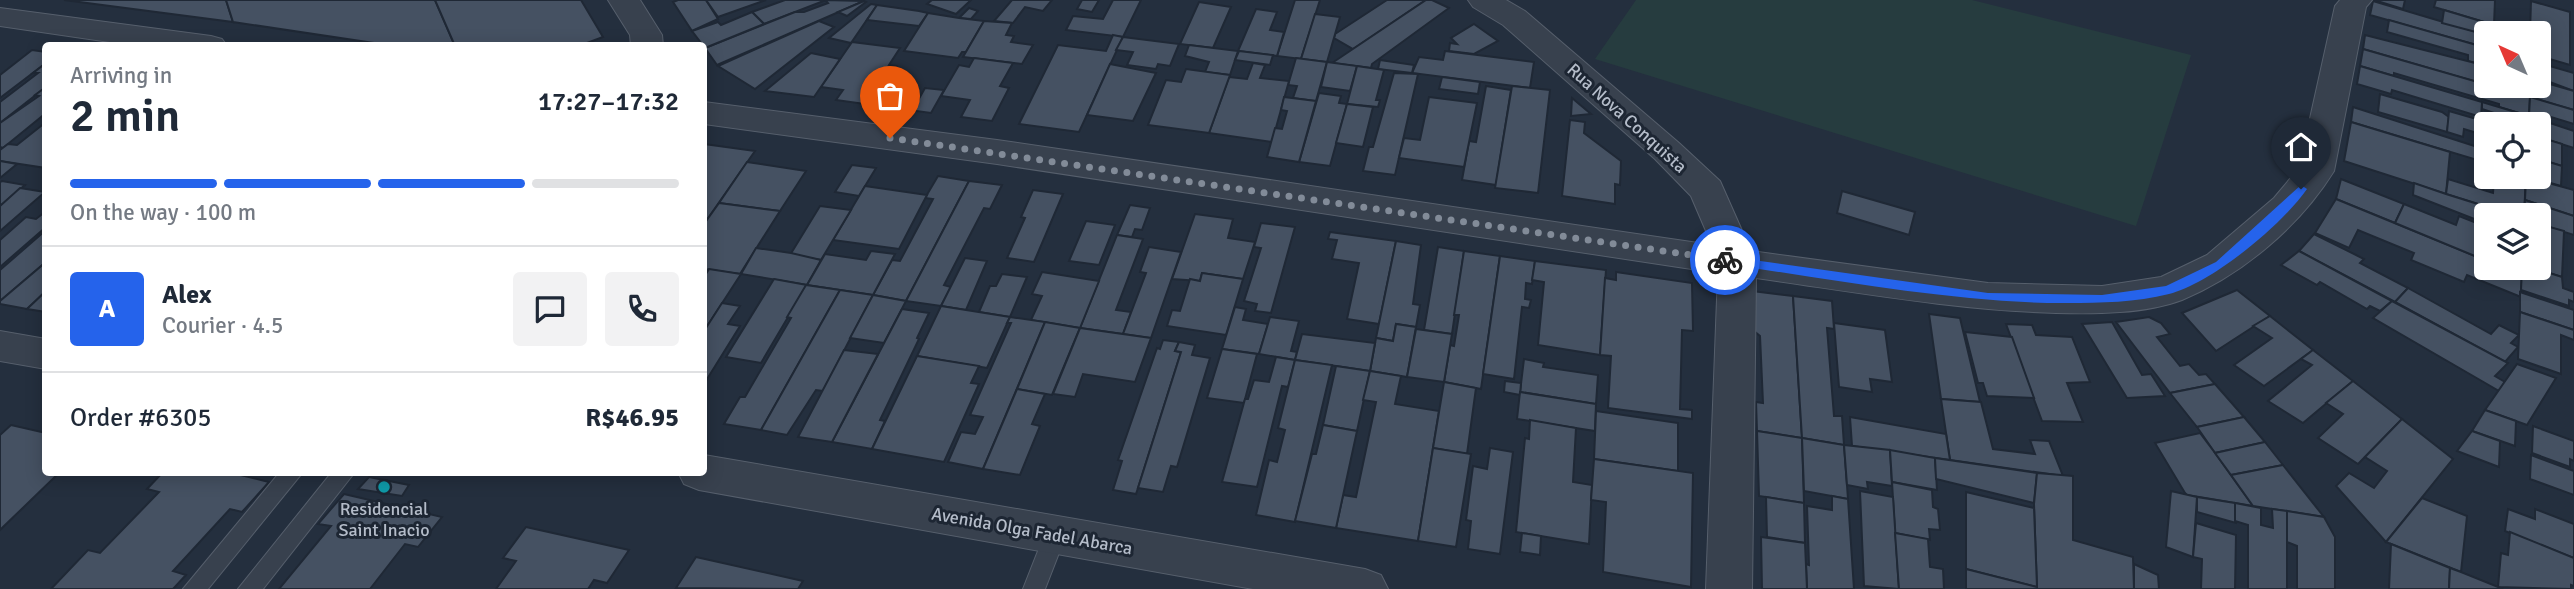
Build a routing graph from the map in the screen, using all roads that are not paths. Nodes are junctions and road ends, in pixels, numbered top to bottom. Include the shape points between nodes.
1 (624, 0) edge
2 (1484, 0) edge
3 (2356, 0) edge
4 (0, 17) edge
5 (182, 42) edge
6 (647, 42) edge
7 (707, 113) edge
8 (1737, 261) junction
9 (0, 346) edge
10 (42, 353) edge
11 (707, 473) edge
12 (290, 476) edge
13 (342, 476) edge
14 (1055, 535) junction
15 (194, 589) edge
16 (249, 589) edge
17 (1034, 589) edge
18 (1364, 589) edge
19 (1730, 589) edge

1 - 6 street
2 - 8 street, Rua Nova Conquista via 1514,18 1707,190
3 - 8 street via 2351,6 2316,171 2287,207 2220,265 2168,290 2102,300 1988,297
4 - 5 street
7 - 8 street
8 - 19 street
9 - 10 street
11 - 14 street, Avenida Olga Fadel Abarca
12 - 15 lane
13 - 16 lane
14 - 17 lane
14 - 18 street, Avenida Olga Fadel Abarca

